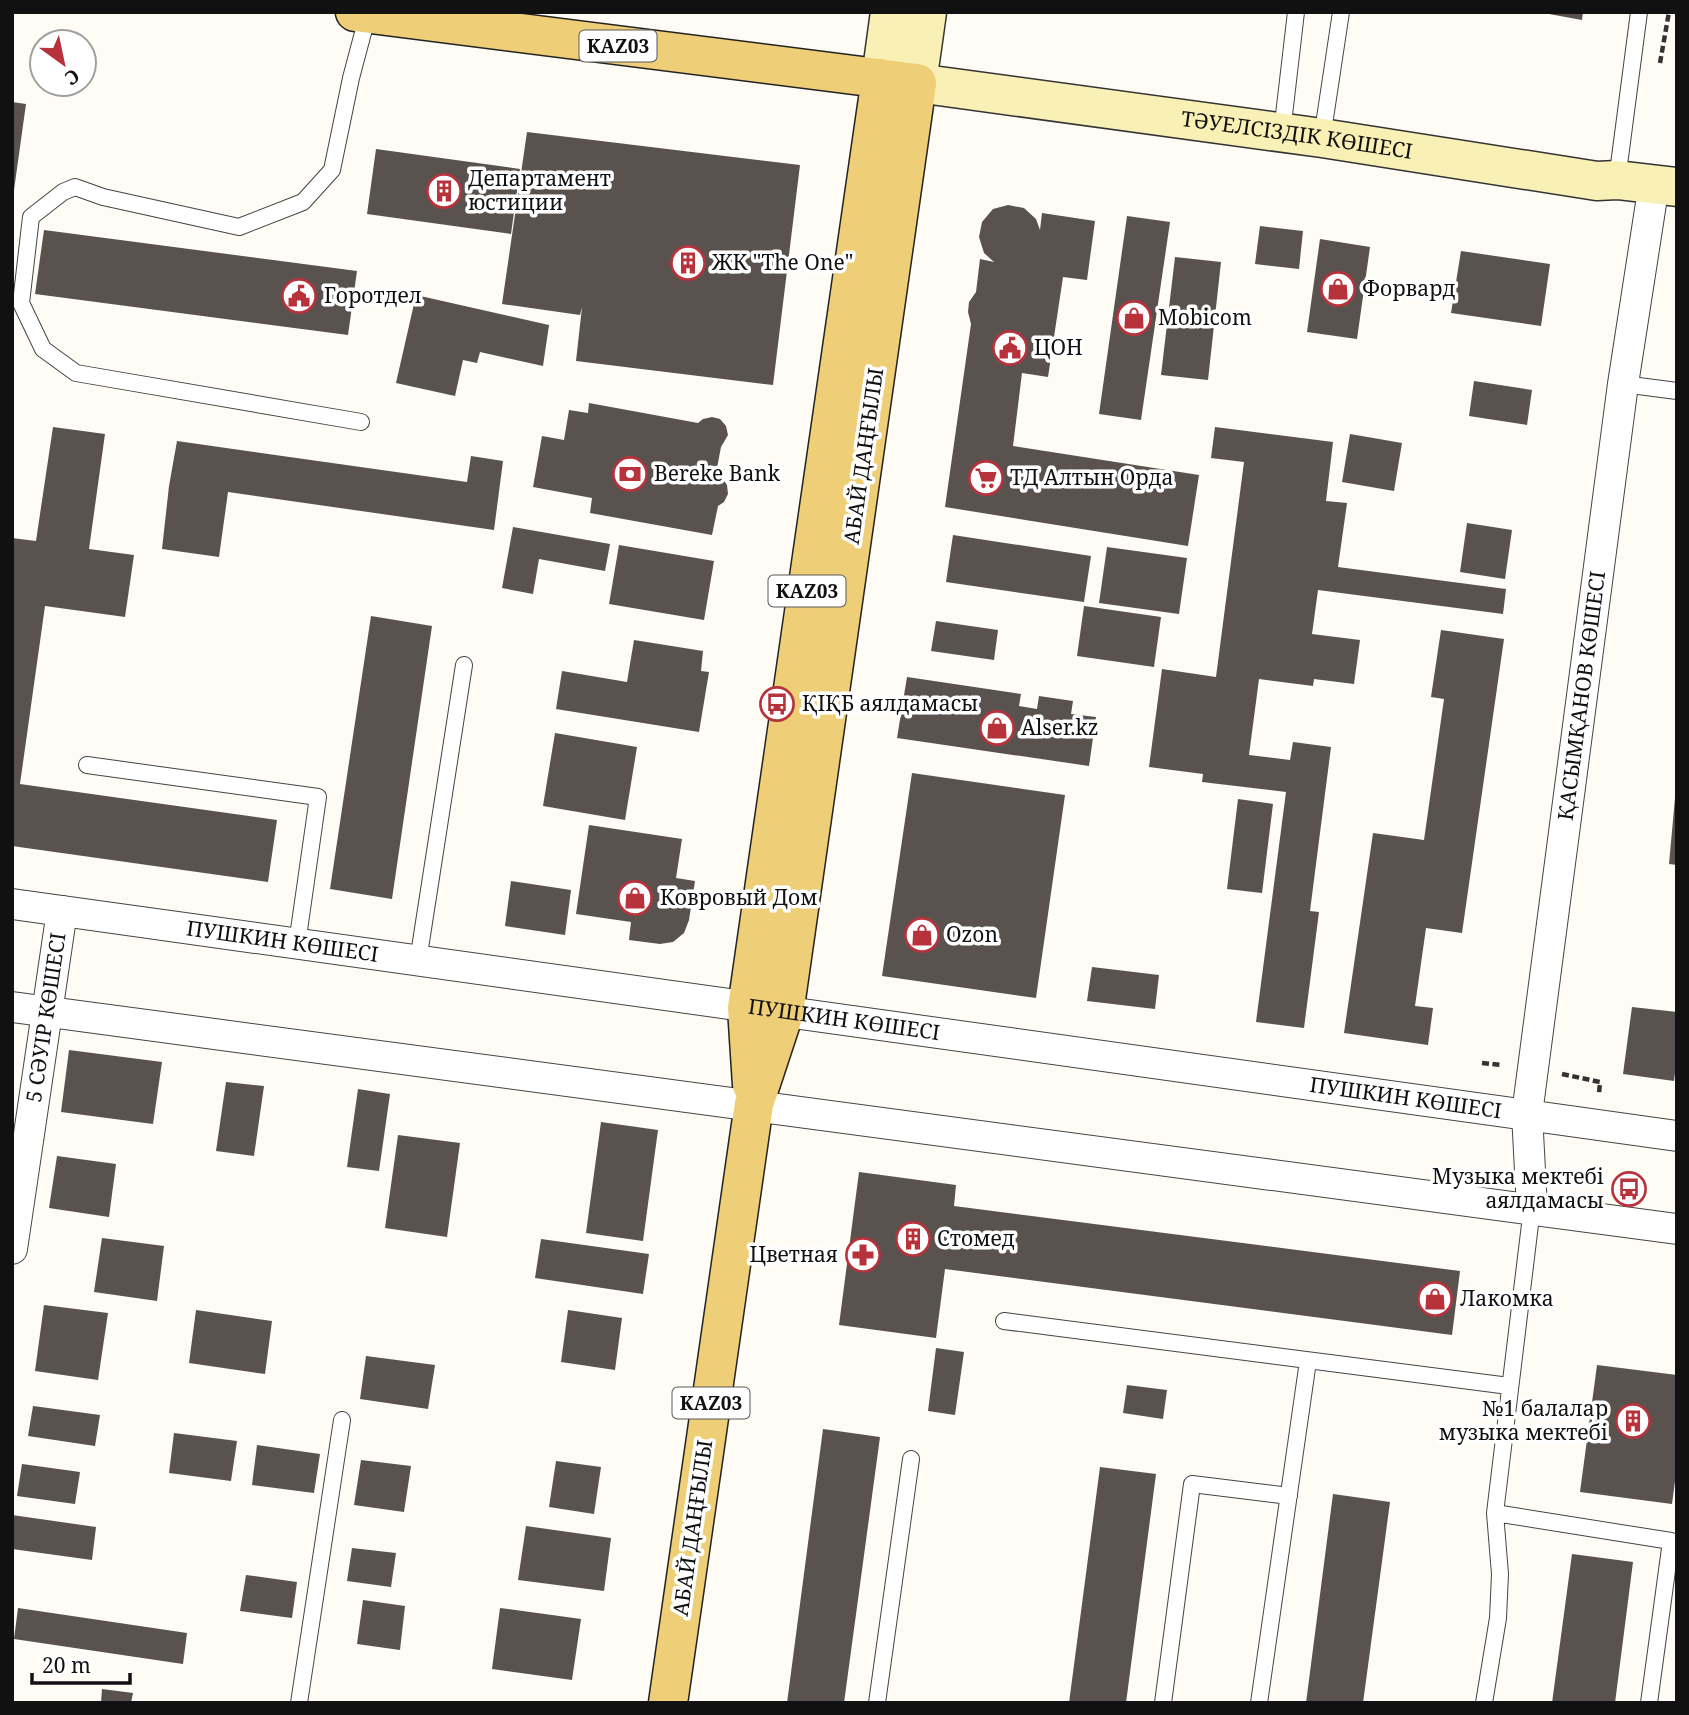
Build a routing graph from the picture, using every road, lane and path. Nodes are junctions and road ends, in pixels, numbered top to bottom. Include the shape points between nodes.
1 (890, 12) edge
2 (927, 12) edge
3 (1296, 12) edge
4 (1340, 12) edge
5 (1639, 12) edge
6 (1669, 12) edge
7 (362, 13) edge
8 (463, 19) edge
9 (1660, 66) dead end
10 (899, 81) junction
11 (1282, 132) junction
12 (1322, 138) junction
13 (1617, 180) junction
14 (1666, 185) edge
15 (1623, 384) junction
16 (1677, 391) edge
17 (361, 422) dead end
18 (464, 665) dead end
19 (87, 765) dead end
20 (12, 904) edge
21 (62, 911) junction
22 (297, 944) junction
23 (418, 961) junction
24 (12, 1007) edge
25 (766, 1010) junction
26 (47, 1012) junction
27 (754, 1104) junction
28 (1527, 1114) junction
29 (1677, 1136) edge
30 (1531, 1208) junction
31 (1677, 1229) edge
32 (12, 1249) edge
33 (1004, 1321) dead end
34 (1308, 1361) junction
35 (1509, 1385) junction
36 (342, 1420) dead end
37 (911, 1459) dead end
38 (1289, 1496) junction
39 (1495, 1513) junction
40 (299, 1703) edge
41 (668, 1703) edge
42 (877, 1703) edge
43 (1163, 1703) edge
44 (1259, 1703) edge
45 (1484, 1703) edge
46 (1649, 1703) edge

1 - 10 main road, АБАЙ ДАҢҒЫЛЫ
2 - 10 main road, АБАЙ ДАҢҒЫЛЫ
3 - 11 lane
4 - 12 lane
5 - 13 lane
6 - 9 path
7 - 8 main road, ТӘУЕЛСІЗДІК КӨШЕСІ / KАZ03
7 - 17 lane via 332,170 303,202 239,227 103,198 75,187 31,217 20,303 43,349 76,373
8 - 10 main road, ТӘУЕЛСІЗДІК КӨШЕСІ / KАZ03
10 - 11 main road, ТӘУЕЛСІЗДІК КӨШЕСІ
10 - 25 main road, АБАЙ ДАҢҒЫЛЫ / KАZ03
11 - 12 main road, ТӘУЕЛСІЗДІК КӨШЕСІ
12 - 13 main road, ТӘУЕЛСІЗДІК КӨШЕСІ via 1597,181
13 - 14 main road, ТӘУЕЛСІЗДІК КӨШЕСІ
14 - 15 street, ҚАСЫМҚАНОВ КӨШЕСІ
15 - 16 lane
15 - 28 street, ҚАСЫМҚАНОВ КӨШЕСІ
18 - 23 lane
19 - 22 lane via 318,797
20 - 21 street, ПУШКИН КӨШЕСІ
21 - 22 street, ПУШКИН КӨШЕСІ
21 - 26 street, 5 СӘУІР КӨШЕСІ
22 - 23 street, ПУШКИН КӨШЕСІ
23 - 25 street, ПУШКИН КӨШЕСІ
24 - 26 street
25 - 27 main road, АБАЙ ДАҢҒЫЛЫ / KАZ03
25 - 28 street, ПУШКИН КӨШЕСІ
26 - 27 street
26 - 32 street, 5 СӘУІР КӨШЕСІ
27 - 30 street
27 - 41 main road, АБАЙ ДАҢҒЫЛЫ / KАZ03
28 - 29 street, ПУШКИН КӨШЕСІ
28 - 30 street, ҚАСЫМҚАНОВ КӨШЕСІ
30 - 31 street
30 - 35 lane
33 - 34 lane
34 - 35 lane
34 - 38 lane
35 - 39 lane
36 - 40 lane
37 - 42 lane
38 - 43 lane via 1192,1484
38 - 44 lane
39 - 45 lane via 1498,1618
39 - 46 lane via 1671,1541

